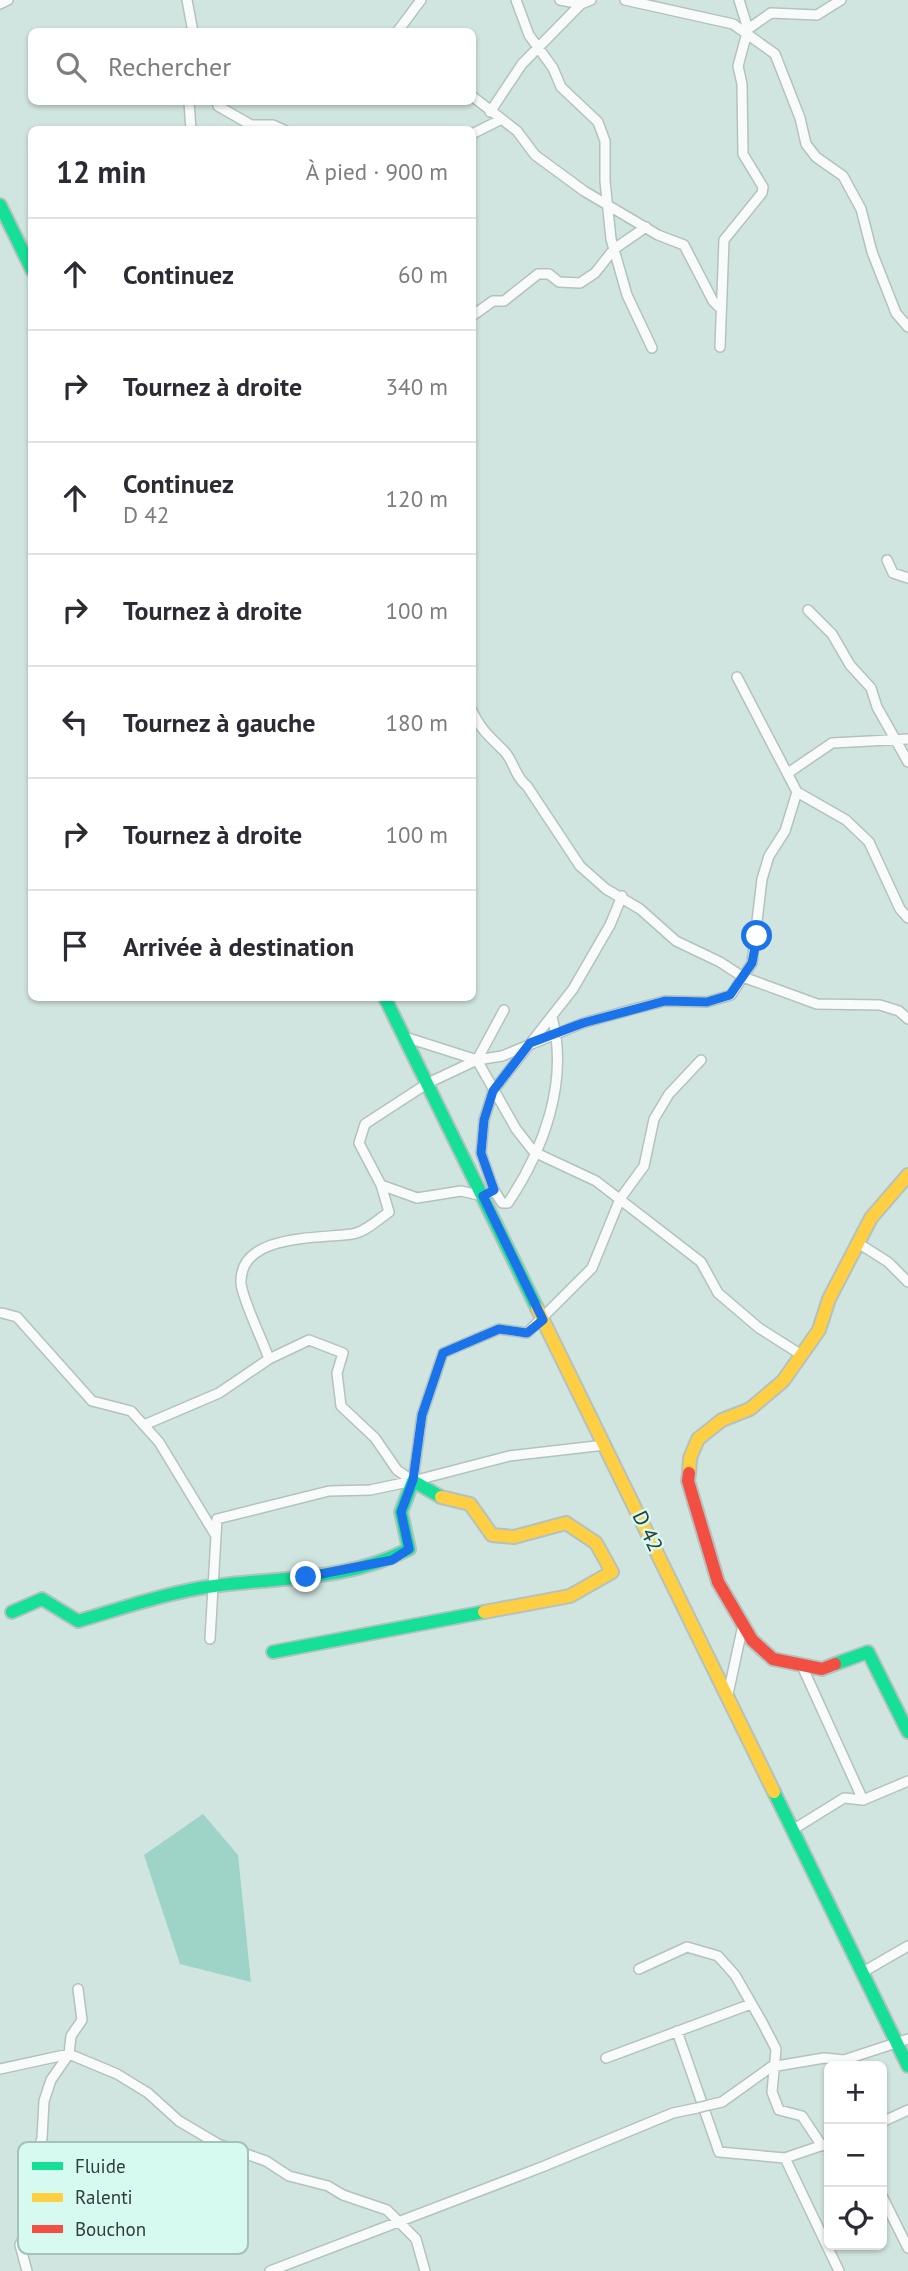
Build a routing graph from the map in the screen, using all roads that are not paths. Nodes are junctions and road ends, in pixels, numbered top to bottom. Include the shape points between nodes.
1 (8, 0) edge
2 (187, 0) edge
3 (421, 0) edge
4 (516, 0) edge
5 (560, 0) edge
6 (591, 0) edge
7 (625, 0) edge
8 (739, 0) edge
9 (841, 0) edge
10 (0, 4) edge
11 (581, 4) junction
12 (192, 28) edge
13 (400, 28) edge
14 (748, 31) junction
15 (539, 50) junction
16 (476, 100) edge
17 (188, 105) edge
18 (218, 106) dead end
19 (490, 112) junction
20 (500, 120) junction
21 (191, 126) edge
22 (275, 126) edge
23 (476, 132) edge
24 (0, 205) edge
25 (608, 206) junction
26 (646, 228) junction
27 (614, 249) junction
28 (28, 262) edge
29 (719, 307) junction
30 (476, 313) edge
31 (908, 327) edge
32 (720, 347) dead end
33 (652, 348) dead end
34 (887, 560) dead end
35 (908, 578) edge
36 (808, 610) dead end
37 (737, 677) dead end
38 (476, 718) edge
39 (897, 738) junction
40 (908, 738) edge
41 (908, 762) edge
42 (788, 773) junction
43 (797, 792) junction
44 (622, 896) junction
45 (908, 918) edge
46 (743, 977) junction
47 (387, 1001) edge
48 (505, 1010) dead end
49 (552, 1017) junction
50 (908, 1019) edge
51 (556, 1033) junction
52 (405, 1037) junction
53 (530, 1043) junction
54 (477, 1060) junction
55 (701, 1060) dead end
56 (428, 1083) junction
57 (493, 1091) junction
58 (534, 1152) junction
59 (908, 1175) edge
60 (381, 1185) junction
61 (488, 1193) junction
62 (620, 1199) junction
63 (858, 1242) junction
64 (908, 1282) edge
65 (2, 1313) dead end
66 (543, 1320) junction
67 (800, 1354) junction
68 (270, 1359) junction
69 (144, 1425) junction
70 (605, 1445) junction
71 (413, 1480) junction
72 (216, 1535) junction
73 (212, 1586) junction
74 (12, 1612) dead end
75 (743, 1625) junction
76 (210, 1639) dead end
77 (273, 1652) dead end
78 (802, 1666) junction
79 (728, 1694) junction
80 (908, 1732) edge
81 (908, 1781) edge
82 (863, 1800) junction
83 (794, 1829) junction
84 (908, 1946) edge
85 (639, 1969) dead end
86 (863, 1972) junction
87 (78, 1989) dead end
88 (751, 2004) junction
89 (677, 2031) junction
90 (903, 2041) edge
91 (69, 2054) junction
92 (606, 2058) dead end
93 (908, 2066) edge
94 (772, 2067) junction
95 (0, 2069) edge
96 (908, 2110) edge
97 (887, 2120) edge
98 (41, 2142) edge
99 (215, 2142) edge
100 (824, 2142) edge
101 (824, 2145) edge
102 (248, 2155) edge
103 (785, 2158) junction
104 (887, 2206) edge
105 (396, 2221) junction
106 (908, 2248) edge
107 (22, 2254) edge
108 (834, 2260) junction
109 (27, 2271) edge
110 (270, 2271) edge
111 (425, 2271) edge
112 (827, 2271) edge
113 (839, 2271) edge

1 - 10 street
2 - 12 street
3 - 13 street
4 - 15 street
5 - 11 street
6 - 11 street
7 - 14 street via 717,18
8 - 14 street
9 - 14 street via 817,15 771,13
11 - 15 street
14 - 29 street via 738,66 743,84 743,153 763,187 723,240
14 - 31 street via 775,54 806,144 816,157 844,176 865,219 872,252 896,313
15 - 19 street via 522,64
15 - 25 street via 561,87 598,122 605,141
16 - 19 street
17 - 21 street
18 - 22 street via 251,125
19 - 20 street
20 - 23 street
20 - 25 street via 517,131 535,155
24 - 28 street
25 - 26 street
25 - 27 street
26 - 27 street
26 - 29 street via 684,245
27 - 30 street via 595,273 580,283 538,274 503,301 493,301
27 - 33 street via 627,295
29 - 32 street
34 - 35 street via 893,573
36 - 39 street via 832,634 850,665 871,688
37 - 42 street
38 - 44 street via 485,734 505,751 518,780 527,786 575,860 599,883
39 - 40 street
39 - 41 street
39 - 42 street via 832,743
42 - 43 street
43 - 45 street via 846,820 869,842
43 - 46 street via 762,879 752,963
44 - 46 street via 676,941
44 - 49 street via 579,979
46 - 50 street via 817,1004 880,1004
46 - 51 street via 730,995 707,1002 665,1001
47 - 52 street, D 42 / D 42
48 - 54 street
49 - 51 street
49 - 53 street
51 - 53 street
51 - 58 street via 558,1079
52 - 54 street
52 - 56 street, D 42 / D 42
53 - 54 street via 502,1056
53 - 57 street
54 - 56 street
54 - 57 street
55 - 62 street via 669,1094 654,1119 644,1166
56 - 60 street via 365,1124 359,1143
56 - 61 street, D 42 / D 42
57 - 58 street
57 - 61 street via 481,1153
58 - 61 street via 509,1203
58 - 62 street via 596,1181
59 - 63 street via 871,1218
60 - 61 street via 417,1198 461,1191
60 - 68 street via 389,1212 355,1234 321,1235 256,1250 246,1262 241,1283
61 - 66 street, D 42 / D 42
62 - 66 street via 592,1268
62 - 67 street via 701,1262 718,1293 758,1328
63 - 64 street
63 - 67 street via 819,1330
65 - 69 street via 17,1317 92,1401 131,1410
66 - 70 street, D 42 / D 42
66 - 71 street via 527,1333 499,1329 443,1353 422,1415
67 - 75 street via 783,1381 750,1409 722,1420 698,1439 690,1458 688,1481 719,1582
68 - 69 street via 219,1393
68 - 71 street via 309,1340 342,1353 337,1373 341,1406 374,1438 397,1470
69 - 72 street
70 - 71 street via 509,1456
70 - 79 street, D 42 / D 42
71 - 72 street via 370,1490 329,1491 217,1519
71 - 73 street via 401,1512 409,1549 392,1560 306,1577
71 - 77 street via 443,1498 470,1504 492,1535 514,1537 566,1522 596,1543 612,1572 570,1596
72 - 73 street
73 - 74 street via 78,1621 42,1599
73 - 76 street
75 - 78 street via 773,1658
75 - 79 street
78 - 80 street via 822,1669 868,1652
78 - 82 street
79 - 83 street, D 42 / D 42
81 - 82 street
82 - 83 street via 844,1798
83 - 86 street, D 42 / D 42
84 - 86 street
85 - 88 street via 687,1947 718,1956
86 - 90 street, D 42 / D 42
87 - 91 street via 82,2020 71,2036
88 - 89 street
88 - 94 street via 776,2049
89 - 92 street
89 - 103 street via 719,2152
90 - 93 street, D 42 / D 42
90 - 94 street via 844,2060 824,2058
91 - 95 street
91 - 98 street via 51,2080 44,2101
91 - 99 street via 144,2089 179,2121
94 - 100 street via 772,2092 779,2110 802,2116
94 - 105 street, bridge via 722,2102 673,2113
96 - 97 street
101 - 103 street
102 - 105 street via 289,2176 379,2207
103 - 108 street
104 - 106 street
105 - 110 street
105 - 111 street via 416,2239
107 - 109 street
108 - 112 street
108 - 113 street

